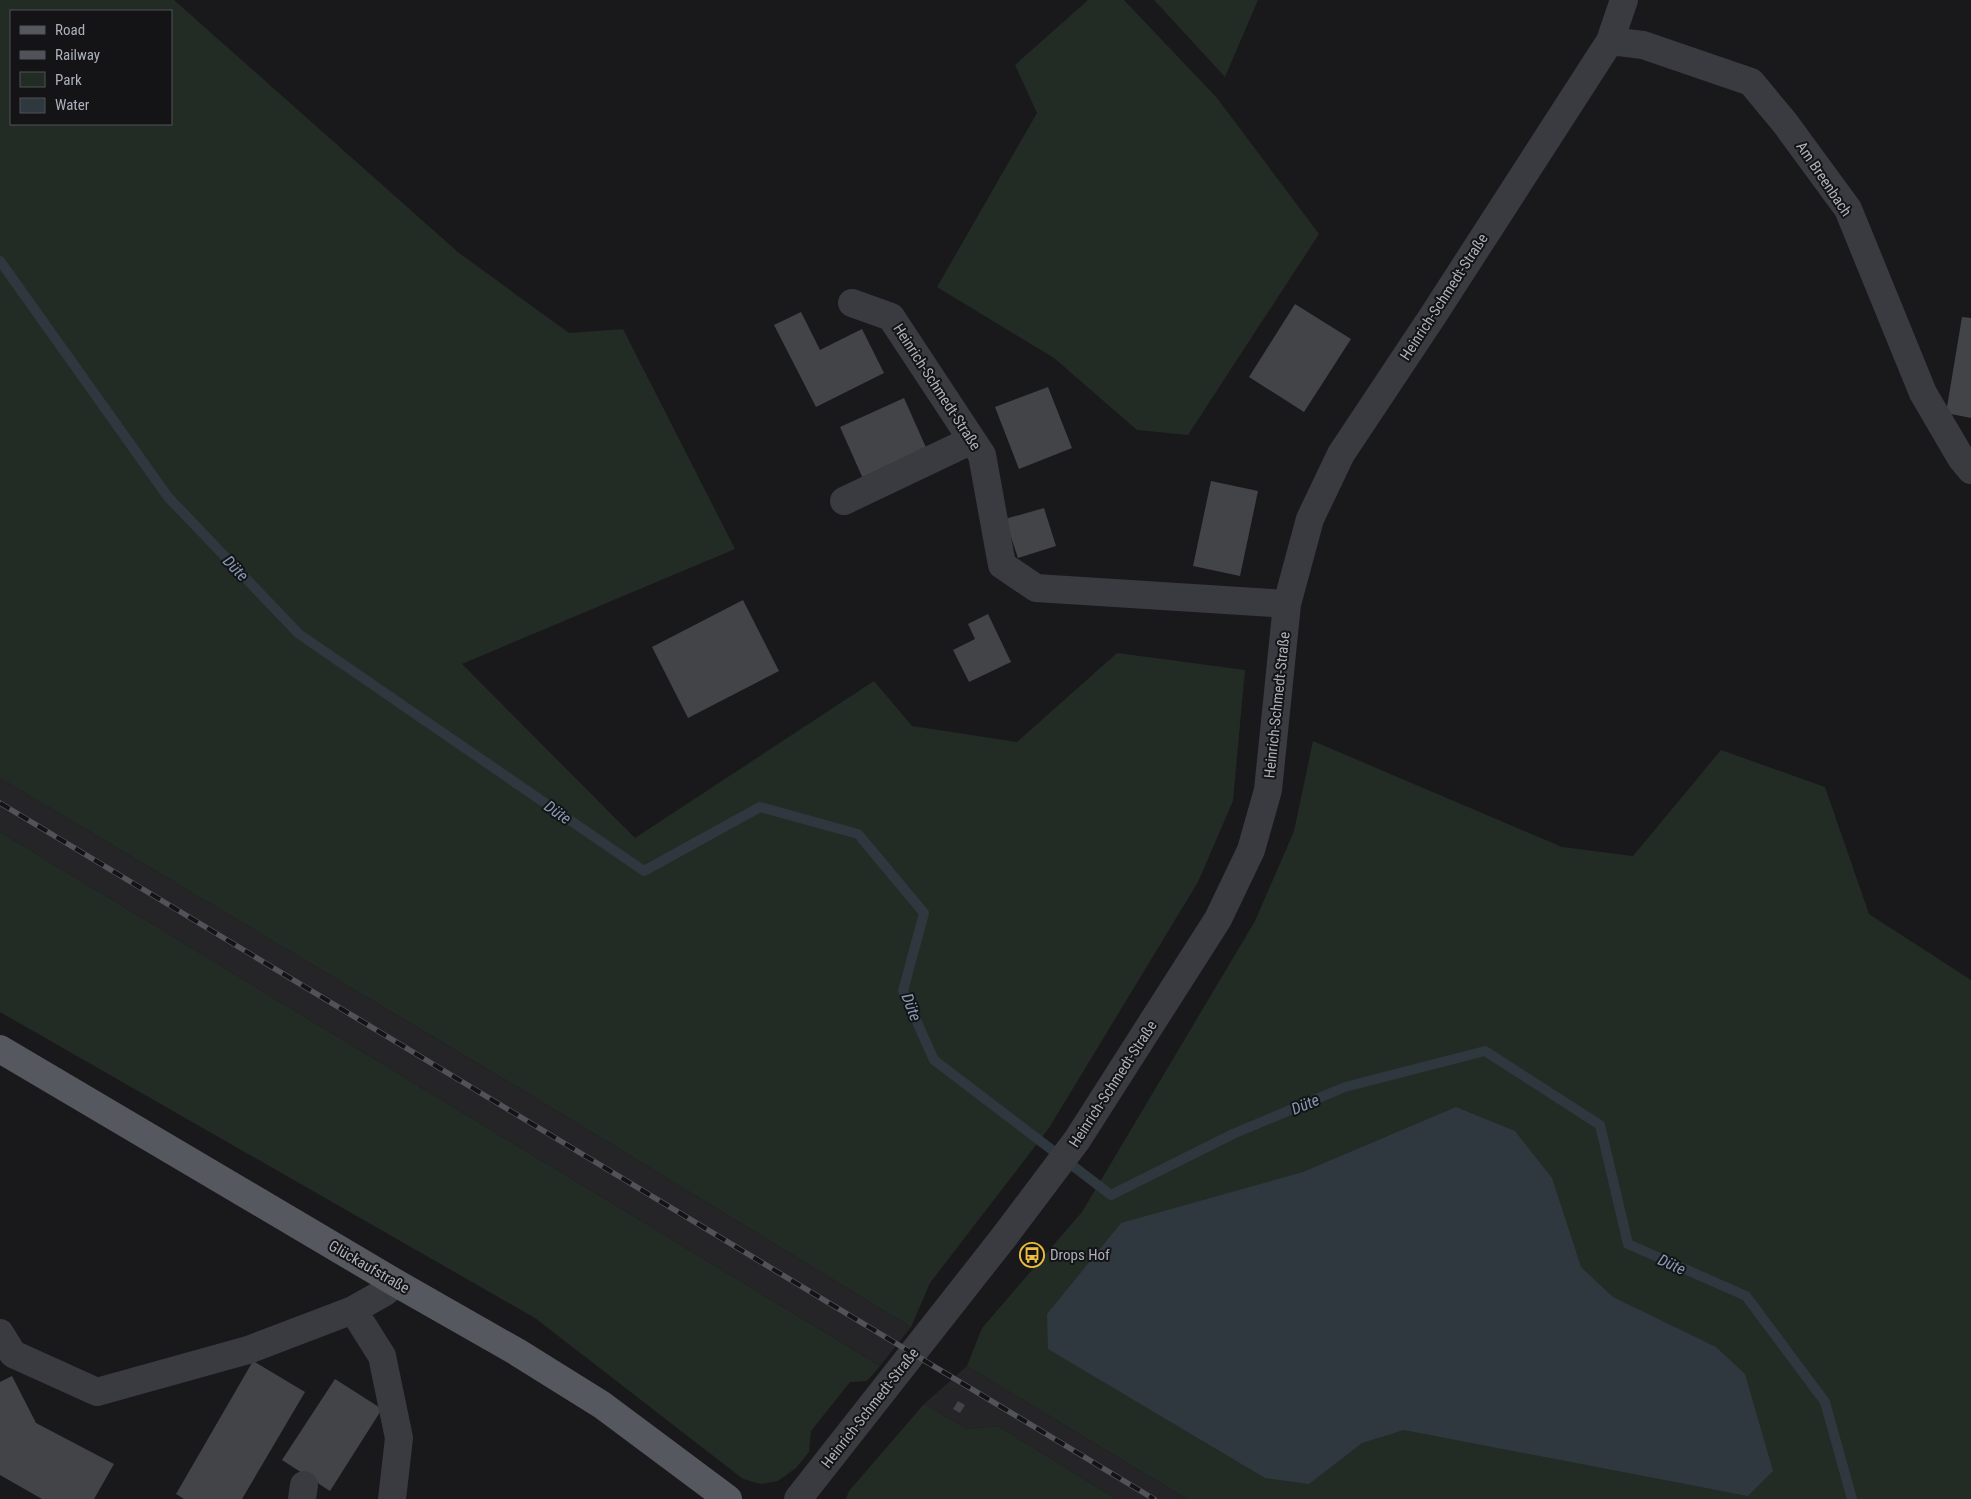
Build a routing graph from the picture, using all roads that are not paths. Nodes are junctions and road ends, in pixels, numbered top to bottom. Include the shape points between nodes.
1 (1624, 0) edge
2 (1610, 41) junction
3 (852, 303) dead end
4 (972, 440) junction
5 (1971, 470) edge
6 (844, 502) dead end
7 (1287, 604) junction
8 (0, 1049) edge
9 (396, 1283) junction
10 (353, 1310) junction
11 (0, 1333) edge
12 (392, 1499) edge
13 (728, 1499) edge
14 (798, 1499) edge

1 - 2 street, Heinrich-Schmedt-Straße
2 - 5 street, Am Breenbach via 1643,45 1750,82 1785,123 1848,209 1923,393
2 - 7 street, Heinrich-Schmedt-Straße via 1341,454 1310,519
3 - 4 street, Heinrich-Schmedt-Straße via 891,317
4 - 6 street
4 - 7 street, Heinrich-Schmedt-Straße via 982,456 1002,565 1036,588
7 - 14 street, Heinrich-Schmedt-Straße via 1268,790 1251,850 1218,919 1077,1140 1044,1186
8 - 9 main road, Glückaufstraße
9 - 10 street
9 - 13 main road, Glückaufstraße via 602,1405
10 - 11 street via 248,1350 97,1392 13,1354
10 - 12 street via 382,1356 399,1438

